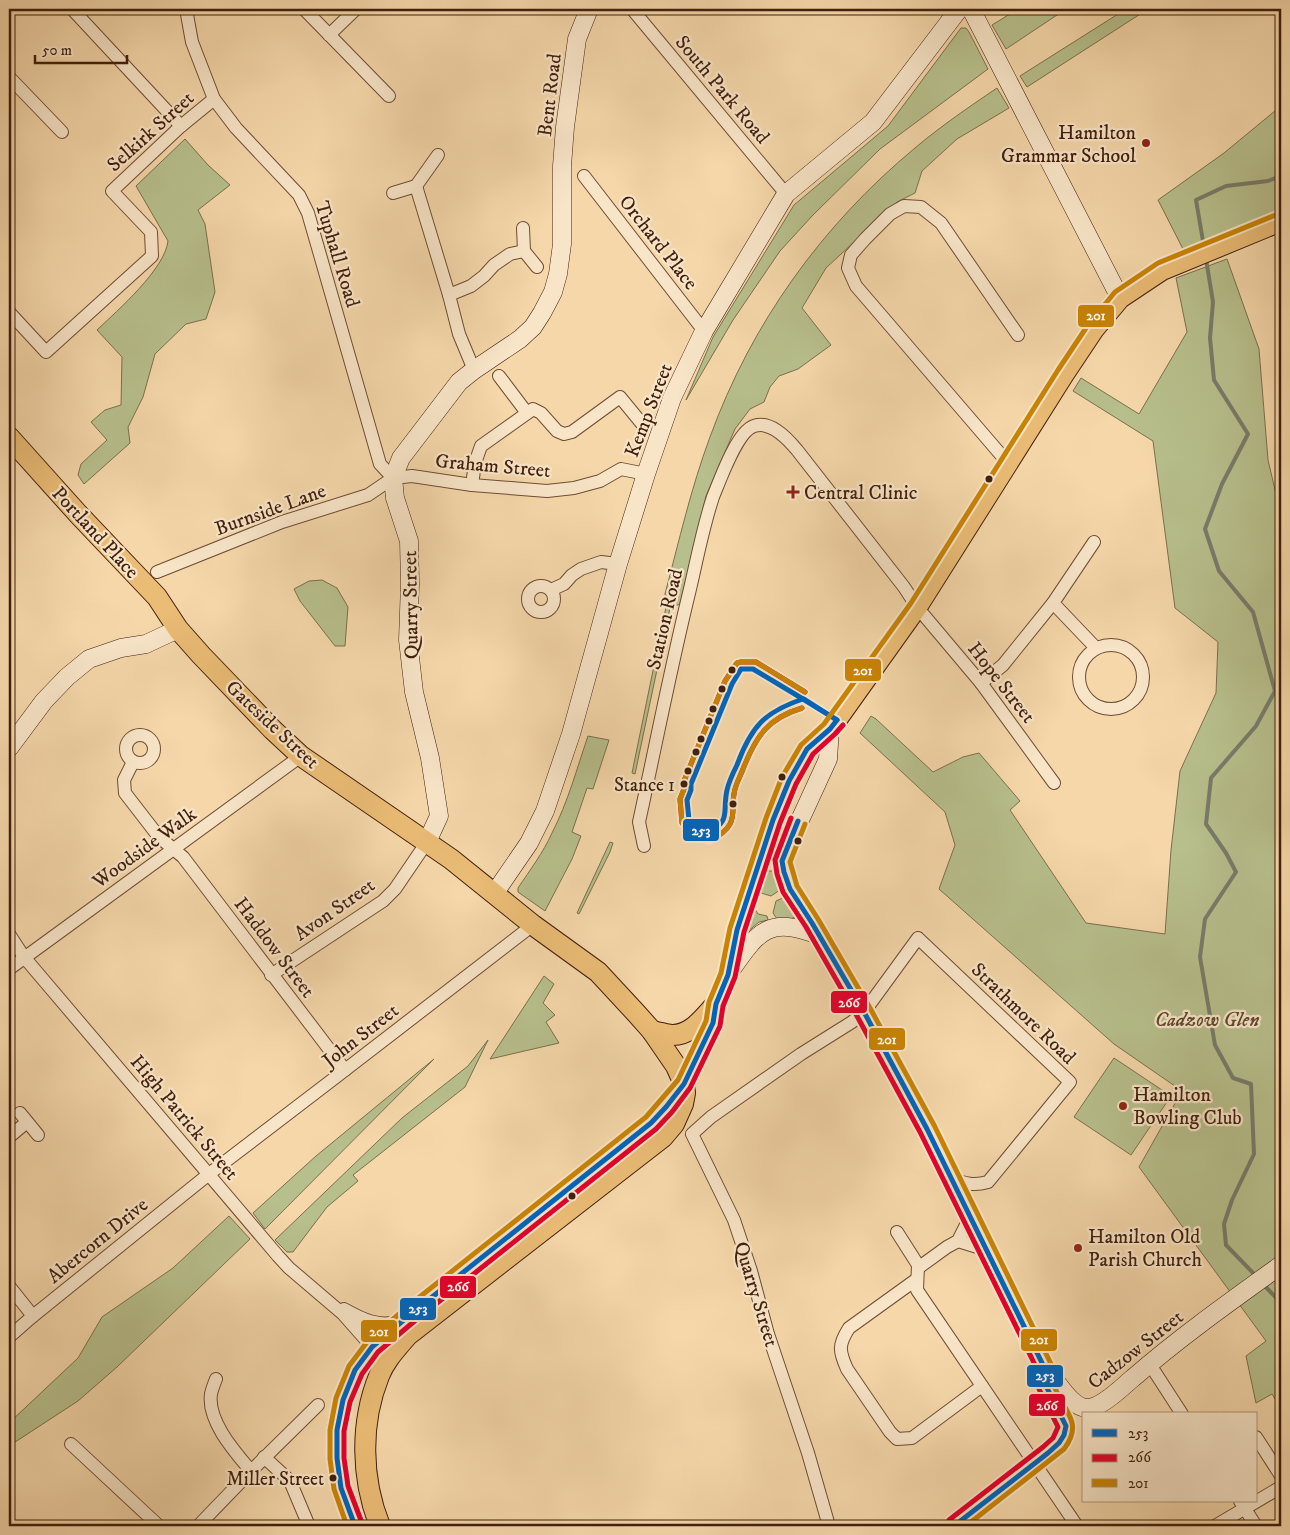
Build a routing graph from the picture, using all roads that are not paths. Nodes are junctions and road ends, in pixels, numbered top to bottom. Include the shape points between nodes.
1 (72, 9) edge
2 (186, 9) edge
3 (304, 9) edge
4 (356, 9) edge
5 (589, 9) edge
6 (632, 9) edge
7 (959, 9) edge
8 (971, 9) edge
9 (329, 35) junction
10 (9, 77) edge
11 (389, 96) dead end
12 (214, 99) junction
13 (181, 126) junction
14 (62, 132) dead end
15 (438, 155) dead end
16 (584, 176) dead end
17 (416, 186) junction
18 (393, 193) dead end
19 (786, 194) junction
20 (1281, 221) edge
21 (524, 228) dead end
22 (524, 251) junction
23 (537, 267) dead end
24 (450, 295) junction
25 (1120, 298) junction
26 (9, 312) edge
27 (704, 331) junction
28 (1018, 335) dead end
29 (474, 370) junction
30 (499, 376) dead end
31 (526, 413) junction
32 (642, 425) dead end
33 (768, 427) joint
34 (9, 438) edge
35 (1008, 463) junction
36 (646, 474) junction
37 (393, 478) junction
38 (472, 485) junction
39 (1094, 542) dead end
40 (618, 564) junction
41 (157, 572) dead end
42 (551, 590) dead end
43 (1053, 603) junction
44 (917, 607) junction
45 (178, 629) junction
46 (1096, 648) junction
47 (980, 683) junction
48 (830, 729) junction
49 (9, 748) edge
50 (301, 756) junction
51 (133, 762) dead end
52 (1054, 783) dead end
53 (427, 842) junction
54 (644, 846) dead end
55 (174, 848) junction
56 (494, 894) junction
57 (535, 926) junction
58 (9, 934) edge
59 (818, 935) junction
60 (24, 957) junction
61 (9, 969) edge
62 (271, 975) junction
63 (728, 975) junction
64 (615, 991) junction
65 (716, 1004) junction
66 (864, 1012) junction
67 (652, 1031) junction
68 (345, 1070) junction
69 (684, 1084) junction
70 (666, 1107) junction
71 (38, 1135) dead end
72 (9, 1138) edge
73 (209, 1174) junction
74 (952, 1178) junction
75 (971, 1215) junction
76 (897, 1232) dead end
77 (958, 1241) junction
78 (988, 1250) junction
79 (1281, 1265) edge
80 (918, 1273) junction
81 (9, 1286) edge
82 (323, 1296) junction
83 (33, 1316) junction
84 (405, 1319) junction
85 (9, 1337) edge
86 (372, 1347) junction
87 (386, 1362) junction
88 (1149, 1363) junction
89 (1045, 1369) junction
90 (216, 1379) dead end
91 (982, 1386) junction
92 (318, 1405) dead end
93 (1181, 1412) edge
94 (1258, 1440) edge
95 (70, 1444) dead end
96 (264, 1457) junction
97 (1034, 1464) junction
98 (251, 1471) junction
99 (1281, 1476) edge
100 (1281, 1487) edge
101 (1258, 1498) edge
102 (1242, 1505) edge
103 (159, 1526) edge
104 (198, 1526) edge
105 (309, 1526) edge
106 (354, 1526) edge
107 (380, 1526) edge
108 (829, 1526) edge
109 (954, 1526) edge
110 (1077, 1526) edge
111 (1215, 1526) edge
112 (1256, 1526) edge

1 - 13 street
2 - 12 street, Tuphall Road via 192,42
3 - 9 street
4 - 9 street
5 - 29 street, Bent Road via 576,48 566,126 562,244 553,292 542,313 520,339
6 - 19 street, South Park Road
7 - 19 street, Kemp Street via 873,122
8 - 25 street
9 - 11 street
10 - 14 street
12 - 13 street, Selkirk Street
12 - 37 street, Tuphall Road via 236,128 299,195 305,207 380,464
13 - 26 street, Selkirk Street via 112,191 151,232 152,256 46,352
15 - 17 street
16 - 27 street, Orchard Place
17 - 18 street
17 - 24 street
19 - 27 street, Kemp Street
20 - 25 main road via 1162,270
21 - 22 street
22 - 23 street
22 - 24 street via 510,254 471,286
24 - 29 street via 459,334
25 - 35 main road via 1083,345
27 - 36 street, Kemp Street via 672,398
28 - 35 street via 941,223 921,207 904,206 890,214 851,255 848,268 856,286
29 - 37 street via 459,382 424,427 401,458
30 - 31 street
31 - 32 street via 533,409 541,413 557,432 564,434 572,432 620,397
31 - 38 street via 481,446
33 - 44 street, Hope Street via 780,432 798,450
33 - 54 street, Station Road via 753,427 738,441 713,498 639,822
34 - 45 main road, Portland Place via 157,597
35 - 44 main road
36 - 38 street, Graham Street via 621,469 600,481 547,491
36 - 40 street, Kemp Street
37 - 38 street, Graham Street via 412,476
37 - 41 street, Burnside Lane via 368,495 282,522
37 - 53 street, Quarry Street via 395,498 409,541 408,640 414,692 430,758 439,816
39 - 43 street
40 - 42 street via 601,562 581,569 564,584
40 - 56 street, Kemp Street via 571,734 545,811 529,843
43 - 46 street
43 - 47 street via 1003,665
44 - 47 street, Hope Street
44 - 48 main road
45 - 49 street via 146,644 89,659 44,701
45 - 50 main road, Gateside Street
46 - 46 street via 1081,664 1080,686 1093,704 1115,709 1125,706 1140,690 1142,668 1128,650 1107,645
47 - 52 street, Hope Street
48 - 59 street via 828,759 782,861 790,889
48 - 63 main road via 807,749 789,781 737,930
50 - 53 main road, Gateside Street
50 - 55 street, Woodside Walk
51 - 55 street, Haddow Street via 124,780 125,792 159,837
53 - 56 main road
53 - 62 street, Avon Street via 383,901
55 - 60 street, Woodside Walk
55 - 62 street, Haddow Street
56 - 57 main road
57 - 64 main road via 598,972
57 - 68 street, John Street
58 - 60 street, High Patrick Street
59 - 63 street via 794,927 774,927 758,935
59 - 66 street
60 - 61 street, Woodside Walk
60 - 73 street, High Patrick Street
62 - 68 street, Haddow Street
63 - 65 main road
64 - 67 main road
64 - 70 main road via 670,1078
65 - 67 main road via 687,1031 674,1035
65 - 69 main road via 713,1023
66 - 74 street
66 - 74 street, Strathmore Road via 918,938 1070,1082 988,1182 969,1184
66 - 108 street, Quarry Street via 711,1117 692,1134 734,1220
67 - 69 main road
68 - 73 street, John Street
69 - 70 main road
69 - 87 main road via 683,1104 674,1124 663,1137 408,1335
70 - 84 main road via 631,1140
71 - 72 street via 23,1118
73 - 82 street, High Patrick Street via 289,1268
73 - 83 street, Abercorn Drive
74 - 75 street
75 - 77 street
75 - 78 street
76 - 80 street via 918,1265
77 - 78 street
77 - 80 street
78 - 89 street
79 - 88 street, Cadzow Street
80 - 91 street via 917,1290
80 - 91 street via 849,1328 840,1348 847,1369 897,1440 912,1438
81 - 83 street
82 - 84 street, High Patrick Street via 363,1320 382,1324
82 - 86 street, High Patrick Street
83 - 85 street, Abercorn Drive
84 - 86 main road
86 - 87 main road
86 - 106 main road via 355,1370 343,1400 337,1430 336,1458 341,1488
87 - 107 main road via 373,1395 366,1436 365,1464
88 - 89 street, Cadzow Street via 1118,1391 1095,1407 1085,1408 1074,1402
88 - 93 street
89 - 97 street via 1046,1386 1066,1426 1059,1443
90 - 98 street via 210,1395 220,1432
91 - 97 street
92 - 96 street
94 - 99 street
95 - 103 street
96 - 98 street
96 - 105 street via 290,1480
97 - 109 street
97 - 110 street
98 - 104 street
100 - 101 street
102 - 111 street
102 - 112 street

